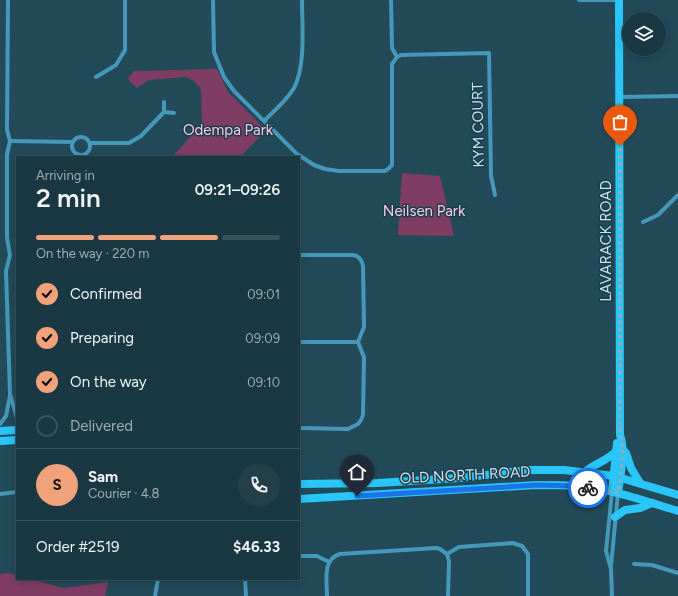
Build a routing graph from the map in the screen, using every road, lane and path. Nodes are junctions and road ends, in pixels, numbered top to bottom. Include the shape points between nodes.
1 (8, 0) edge
2 (125, 0) edge
3 (214, 0) edge
4 (302, 0) edge
5 (391, 0) edge
6 (579, 0) edge
7 (619, 0) edge
8 (397, 57) junction
9 (96, 77) dead end
10 (678, 96) edge
11 (619, 97) junction
12 (164, 102) dead end
13 (164, 112) junction
14 (174, 113) dead end
15 (265, 120) junction
16 (10, 141) junction
17 (72, 142) junction
18 (90, 143) junction
19 (81, 156) edge
20 (495, 195) dead end
21 (678, 196) edge
22 (643, 222) dead end
23 (10, 255) junction
24 (16, 255) edge
25 (300, 255) edge
26 (300, 342) edge
27 (358, 342) junction
28 (10, 394) junction
29 (16, 415) edge
30 (0, 424) edge
31 (300, 428) edge
32 (0, 430) edge
33 (16, 430) edge
34 (16, 440) edge
35 (0, 441) edge
36 (619, 449) junction
37 (585, 472) junction
38 (617, 477) junction
39 (640, 483) junction
40 (300, 484) edge
41 (16, 492) edge
42 (615, 493) junction
43 (0, 494) edge
44 (678, 495) edge
45 (300, 499) edge
46 (652, 503) junction
47 (678, 512) edge
48 (615, 517) junction
49 (447, 554) junction
50 (300, 556) edge
51 (329, 562) junction
52 (634, 564) dead end
53 (611, 569) junction
54 (678, 573) edge
55 (158, 580) edge
56 (245, 580) edge
57 (155, 596) edge
58 (246, 596) edge
59 (327, 596) edge
60 (448, 596) edge
61 (528, 596) edge
62 (612, 596) edge

1 - 16 street via 7,130
2 - 9 street via 125,50 116,64
3 - 15 street via 214,52 222,71 234,91
4 - 15 street via 302,63 299,76 293,89
5 - 8 street via 392,48
6 - 7 street
7 - 11 main road, LAVARACK ROAD
8 - 15 street via 392,64 392,165 388,169 339,171 314,165 297,154
8 - 20 street, KYM COURT via 489,53 491,176
10 - 11 street
11 - 36 main road, LAVARACK ROAD
12 - 13 street
13 - 14 street
13 - 18 street via 140,136 129,143
16 - 17 street
16 - 23 street via 7,154 7,238
17 - 18 street via 74,138 81,136 88,138
17 - 19 street via 74,153
18 - 19 street via 88,153
21 - 22 street via 658,215
23 - 24 street
23 - 28 street via 6,271
25 - 27 street via 353,255 361,260 364,326
26 - 27 street
27 - 31 street via 364,357 361,420 348,429
28 - 29 street
28 - 30 street via 6,416
32 - 33 main road
34 - 35 main road
36 - 37 main road
36 - 38 main road, LAVARACK ROAD
36 - 39 main road via 626,453
37 - 38 main road, OLD NORTH ROAD
37 - 40 main road, OLD NORTH ROAD via 529,470 459,478
38 - 39 main road, OLD NORTH ROAD
38 - 42 main road, LAVARACK ROAD
39 - 44 main road, OLD NORTH ROAD
41 - 43 street
42 - 45 main road, OLD NORTH ROAD via 577,486 537,485
42 - 46 main road, OLD NORTH ROAD
42 - 48 street
42 - 53 street via 606,551
46 - 47 main road, OLD NORTH ROAD
46 - 48 main road via 625,510
48 - 53 street
49 - 51 street via 436,548 348,553 335,555
49 - 60 street
49 - 61 street via 460,547 513,543 522,546 528,554
50 - 51 street via 318,556
51 - 59 street
52 - 54 street via 652,565
53 - 62 street
55 - 57 street
56 - 58 street

